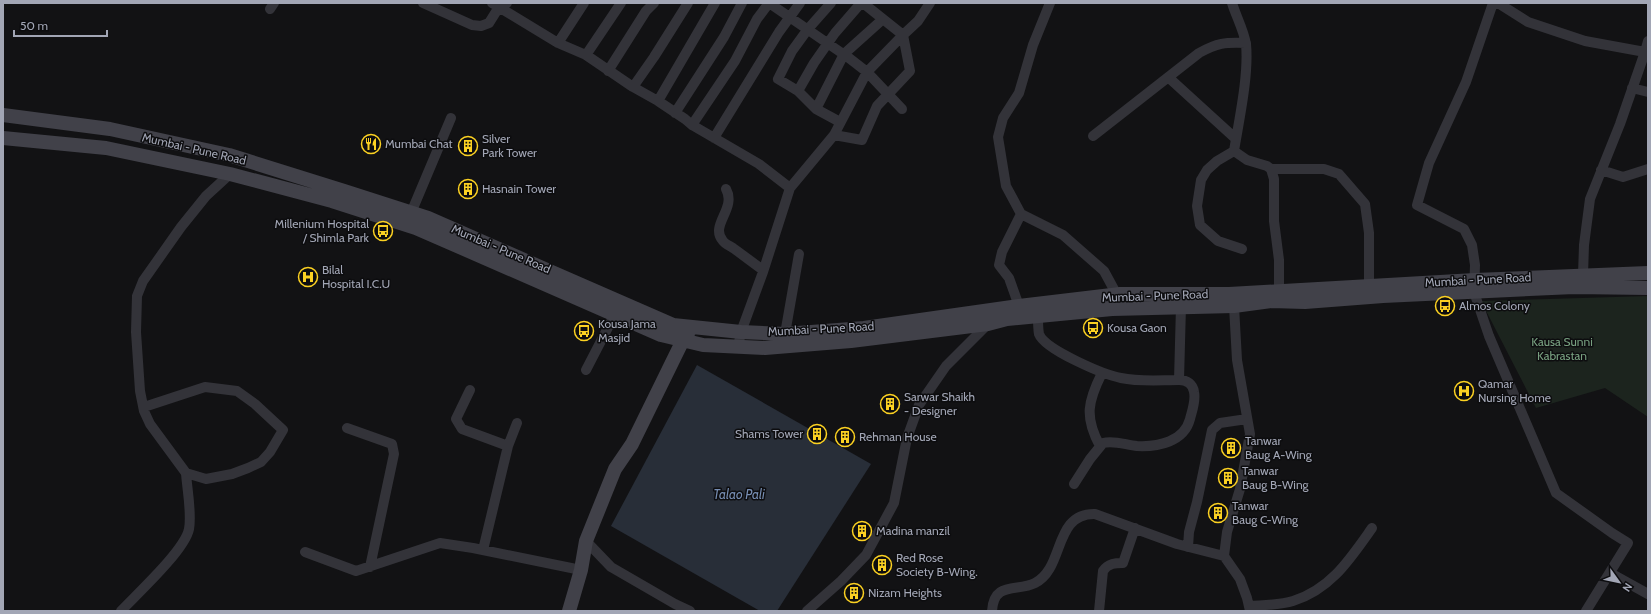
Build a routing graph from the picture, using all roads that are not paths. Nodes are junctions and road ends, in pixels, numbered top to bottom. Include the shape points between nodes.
1 (423, 3) edge
2 (584, 3) edge
3 (621, 3) edge
4 (654, 3) edge
5 (688, 3) edge
6 (715, 3) edge
7 (742, 3) edge
8 (800, 3) edge
9 (831, 3) edge
10 (862, 3) edge
11 (930, 3) edge
12 (1050, 3) edge
13 (1232, 3) edge
14 (1493, 3) edge
15 (1498, 3) edge
16 (499, 4) edge
17 (790, 17) junction
18 (883, 19) junction
19 (808, 29) junction
20 (903, 35) junction
21 (1648, 41) edge
22 (558, 43) junction
23 (828, 43) junction
24 (1246, 43) junction
25 (1645, 52) junction
26 (844, 54) junction
27 (586, 55) junction
28 (608, 71) junction
29 (866, 72) junction
30 (1168, 77) junction
31 (632, 87) junction
32 (1632, 88) junction
33 (798, 91) junction
34 (1648, 92) edge
35 (888, 94) junction
36 (658, 101) junction
37 (816, 109) junction
38 (902, 109) dead end
39 (675, 113) junction
40 (3, 115) edge
41 (451, 118) dead end
42 (840, 122) junction
43 (692, 125) junction
44 (834, 135) junction
45 (1093, 136) dead end
46 (3, 138) edge
47 (714, 138) junction
48 (1236, 139) junction
49 (1234, 151) junction
50 (1648, 168) edge
51 (1271, 169) junction
52 (1602, 170) junction
53 (230, 174) junction
54 (790, 188) junction
55 (726, 189) dead end
56 (411, 213) junction
57 (1021, 214) junction
58 (1242, 249) dead end
59 (799, 254) dead end
60 (763, 270) junction
61 (1648, 273) edge
62 (1584, 275) junction
63 (1369, 286) junction
64 (1474, 286) junction
65 (1648, 288) edge
66 (1279, 291) junction
67 (1117, 295) junction
68 (1019, 306) junction
69 (1181, 306) junction
70 (1234, 306) junction
71 (615, 314) junction
72 (1038, 316) junction
73 (988, 324) junction
74 (692, 328) junction
75 (741, 332) junction
76 (785, 334) junction
77 (683, 340) junction
78 (738, 347) junction
79 (586, 370) dead end
80 (1102, 373) junction
81 (1179, 380) junction
82 (470, 390) dead end
83 (144, 407) junction
84 (1247, 419) junction
85 (517, 422) dead end
86 (347, 428) dead end
87 (508, 446) junction
88 (1100, 446) junction
89 (186, 473) junction
90 (1074, 484) dead end
91 (1136, 528) junction
92 (1372, 528) dead end
93 (586, 541) junction
94 (1188, 546) junction
95 (483, 550) junction
96 (305, 552) dead end
97 (1224, 556) junction
98 (370, 567) junction
99 (581, 570) junction
100 (1610, 573) junction
101 (1648, 594) edge
102 (1250, 608) edge
103 (121, 611) edge
104 (569, 611) edge
105 (690, 611) edge
106 (807, 611) edge
107 (992, 611) edge
108 (1098, 611) edge
109 (1586, 611) edge

1 - 16 street via 472,25 481,26 489,22
2 - 22 street
3 - 27 street
4 - 28 street via 646,11
5 - 31 street
6 - 36 street
7 - 39 street via 724,37
8 - 17 street
9 - 19 street
10 - 18 street
10 - 23 street
11 - 20 street via 918,21
12 - 57 street via 1033,45 1019,92 1003,118 998,137 1006,186
13 - 24 street
14 - 64 street via 1466,82 1429,163 1417,206 1464,229 1472,245
15 - 25 street via 1528,22 1585,41
16 - 22 street
17 - 19 street
17 - 43 street via 769,3 756,19 735,61
17 - 47 street
18 - 20 street
18 - 26 street
19 - 23 street
19 - 33 street via 792,51 778,79
20 - 29 street
20 - 35 street via 910,71
21 - 25 street
22 - 27 street
23 - 26 street
23 - 33 street
24 - 30 street via 1227,42 1214,45
24 - 48 street via 1245,77
25 - 32 street
26 - 29 street
26 - 37 street
27 - 28 street
28 - 31 street
29 - 35 street
29 - 42 street
30 - 45 street
30 - 48 street
31 - 36 street
32 - 34 street
32 - 52 street
33 - 37 street
35 - 38 street
35 - 44 street via 877,106 862,140
36 - 39 street
37 - 42 street
39 - 43 street
40 - 56 main road, Mumbai - Pune Road via 110,129 229,155
41 - 56 street
42 - 44 street
43 - 47 street
44 - 54 street
46 - 53 main road, Mumbai - Pune Road via 106,148
47 - 54 street via 759,164
48 - 49 street
49 - 51 street via 1247,160
49 - 58 street via 1217,161 1200,180 1197,206 1200,225 1218,241
50 - 52 street via 1622,177
51 - 63 street via 1324,169 1339,174 1365,204 1369,233
51 - 66 street via 1274,179 1274,220 1280,260
52 - 62 street via 1590,199 1584,245
53 - 71 main road, Mumbai - Pune Road via 332,201 416,228
53 - 83 street via 206,196 181,228 143,281 137,296 136,332 140,391
54 - 60 street
55 - 60 street via 730,195 730,202 721,220 719,231 722,241
56 - 74 main road, Mumbai - Pune Road via 506,251 673,325
57 - 67 street via 1063,235 1104,271
57 - 68 street via 998,265 1009,278
59 - 76 street
60 - 75 street
61 - 62 main road, Mumbai - Pune Road
62 - 64 main road, Mumbai - Pune Road
63 - 64 main road, Mumbai - Pune Road
63 - 66 main road, Mumbai - Pune Road
64 - 65 main road, Mumbai - Pune Road
64 - 70 main road, Mumbai - Pune Road via 1383,296 1305,302 1271,301
64 - 100 street via 1489,336 1556,493 1628,543
66 - 67 main road, Mumbai - Pune Road
67 - 68 main road, Mumbai - Pune Road
68 - 76 main road, Mumbai - Pune Road via 864,328
69 - 70 main road, Mumbai - Pune Road
69 - 72 main road, Mumbai - Pune Road
69 - 81 street
70 - 84 street via 1237,360
71 - 77 main road, Mumbai - Pune Road via 661,335
71 - 79 street
72 - 73 main road, Mumbai - Pune Road
72 - 80 street via 1039,333 1047,343
73 - 78 main road, Mumbai - Pune Road via 851,341 765,348
73 - 106 street via 946,366 918,405 907,438 894,503 866,555
74 - 75 main road, Mumbai - Pune Road
74 - 77 main road
75 - 76 main road, Mumbai - Pune Road
75 - 78 street
77 - 78 main road, Mumbai - Pune Road via 703,345
77 - 93 main road via 632,444 615,469
80 - 81 street via 1122,379
80 - 88 street via 1094,390 1089,417 1092,432
81 - 88 street via 1190,384 1195,394 1188,425 1181,436 1158,444 1138,446 1106,442
82 - 87 street via 456,419 462,429
83 - 89 street via 150,424
83 - 89 street via 205,387 237,391 283,430 261,462 248,468 206,479
84 - 94 street via 1220,423 1212,430
84 - 97 street via 1250,434 1240,489 1227,532
85 - 87 street
86 - 98 street via 392,444 394,454
87 - 95 street
88 - 90 street
89 - 103 street via 190,522 187,535 174,554
91 - 94 street
91 - 107 street via 1095,514 1084,513 1074,520 1062,535 1049,571 1034,583 1005,589 994,599
91 - 108 street via 1123,563 1113,563 1105,567
92 - 102 street via 1333,578 1314,593 1291,602
93 - 99 main road
93 - 105 street via 611,567
94 - 97 street
95 - 98 street via 440,543
95 - 99 street
96 - 98 street via 356,571
97 - 102 street via 1240,579
99 - 104 main road
100 - 101 street
100 - 109 street

